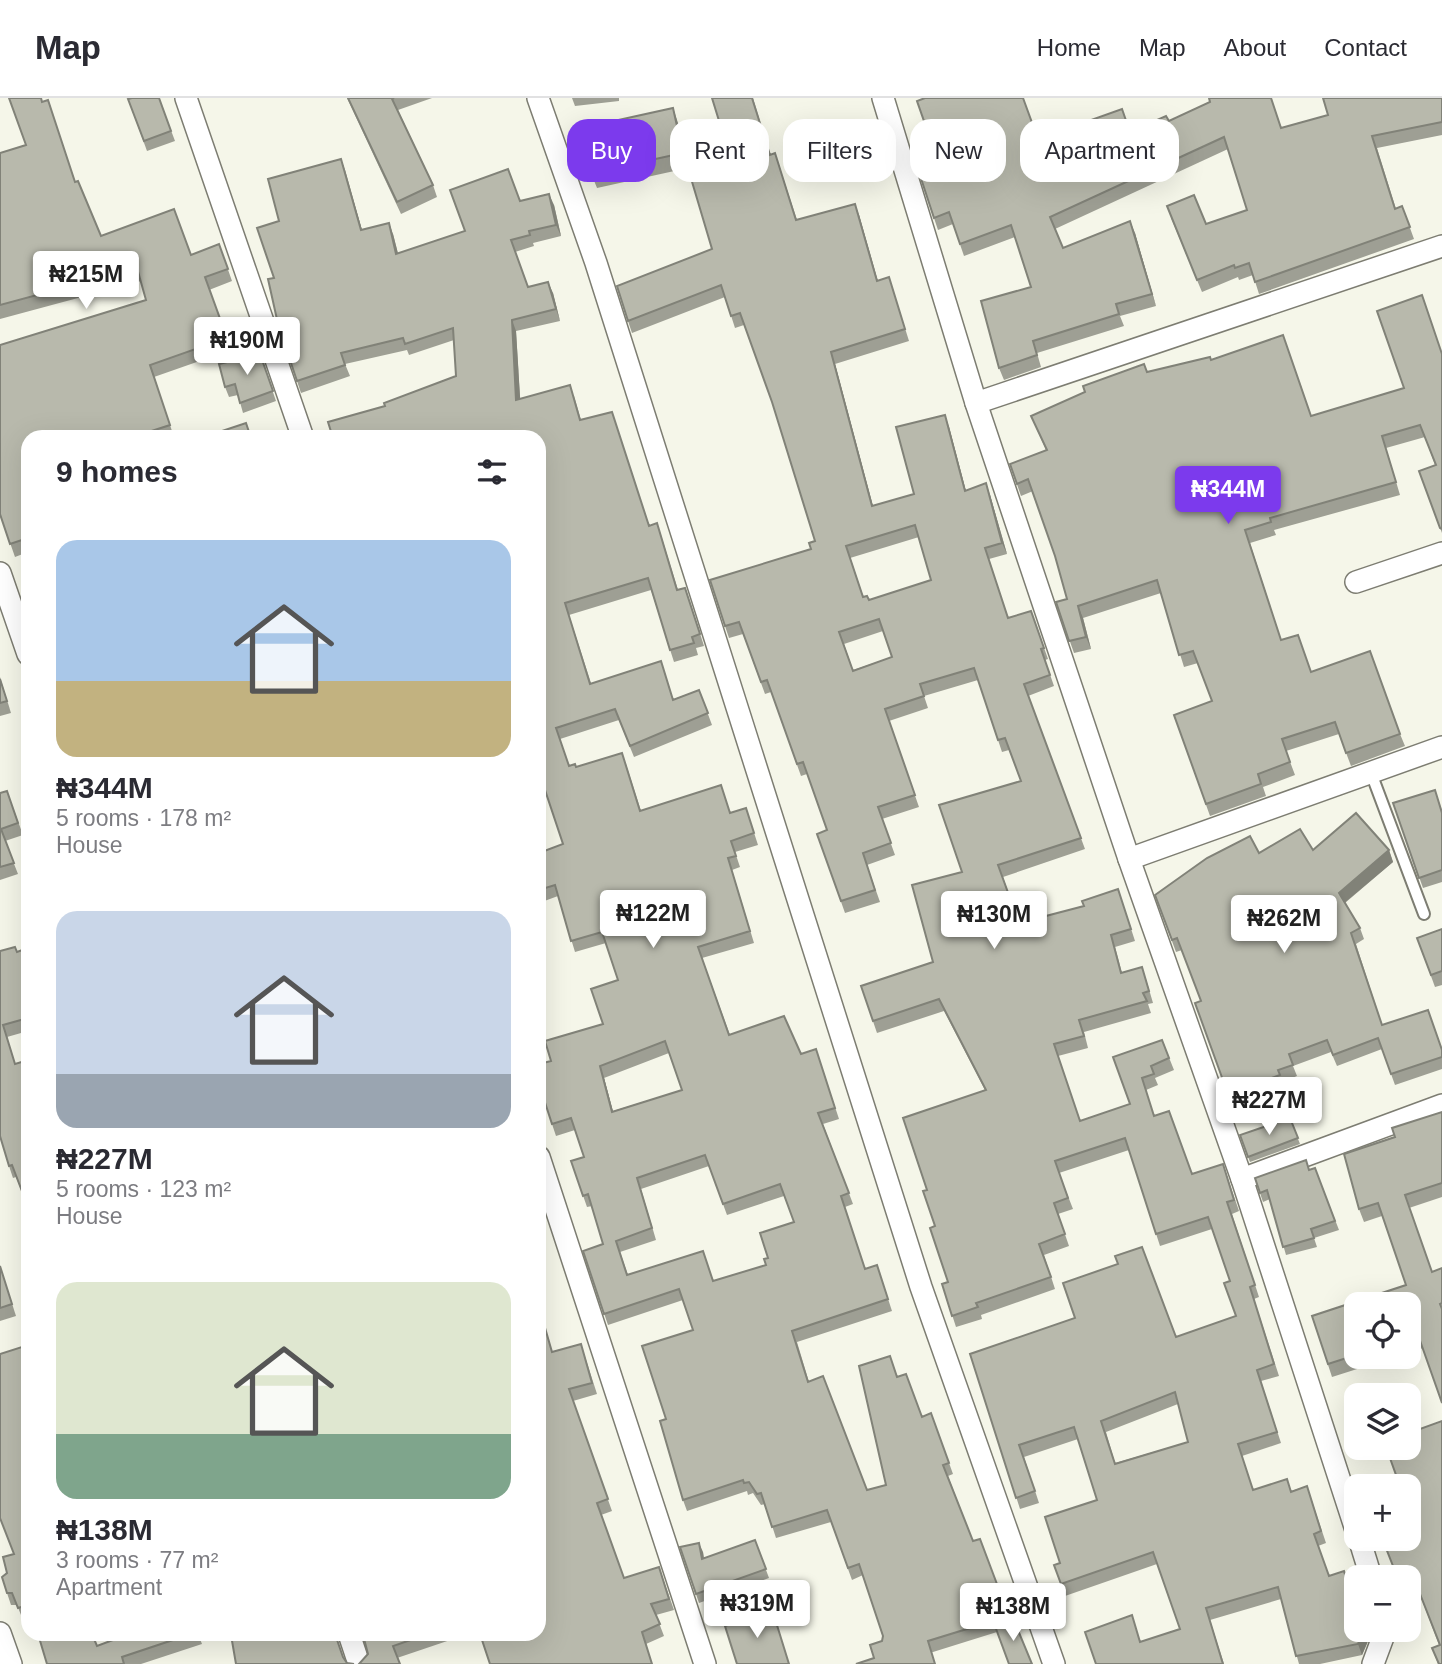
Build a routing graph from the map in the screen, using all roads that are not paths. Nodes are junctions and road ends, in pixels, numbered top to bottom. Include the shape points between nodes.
1 (186, 98) edge
2 (538, 98) edge
3 (885, 99) edge
4 (1442, 246) edge
5 (976, 403) junction
6 (300, 430) edge
7 (1442, 553) edge
8 (0, 573) edge
9 (1356, 582) dead end
10 (21, 634) edge
11 (1442, 747) edge
12 (1371, 773) junction
13 (1129, 859) junction
14 (1424, 914) dead end
15 (1442, 1105) edge
16 (546, 1178) edge
17 (1242, 1179) junction
18 (1344, 1493) edge
19 (0, 1633) edge
20 (351, 1641) edge
21 (1381, 1642) edge
22 (11, 1664) edge
23 (359, 1664) edge
24 (705, 1664) edge
25 (1054, 1664) edge
26 (1373, 1664) edge

1 - 6 street
2 - 25 street via 596,264 921,1286
3 - 5 street
4 - 5 street
5 - 13 street
7 - 9 street
8 - 10 street
11 - 12 street
12 - 13 street
12 - 14 lane
13 - 17 street
15 - 17 street
16 - 24 street
17 - 18 street
19 - 22 street
20 - 23 street
21 - 26 street

